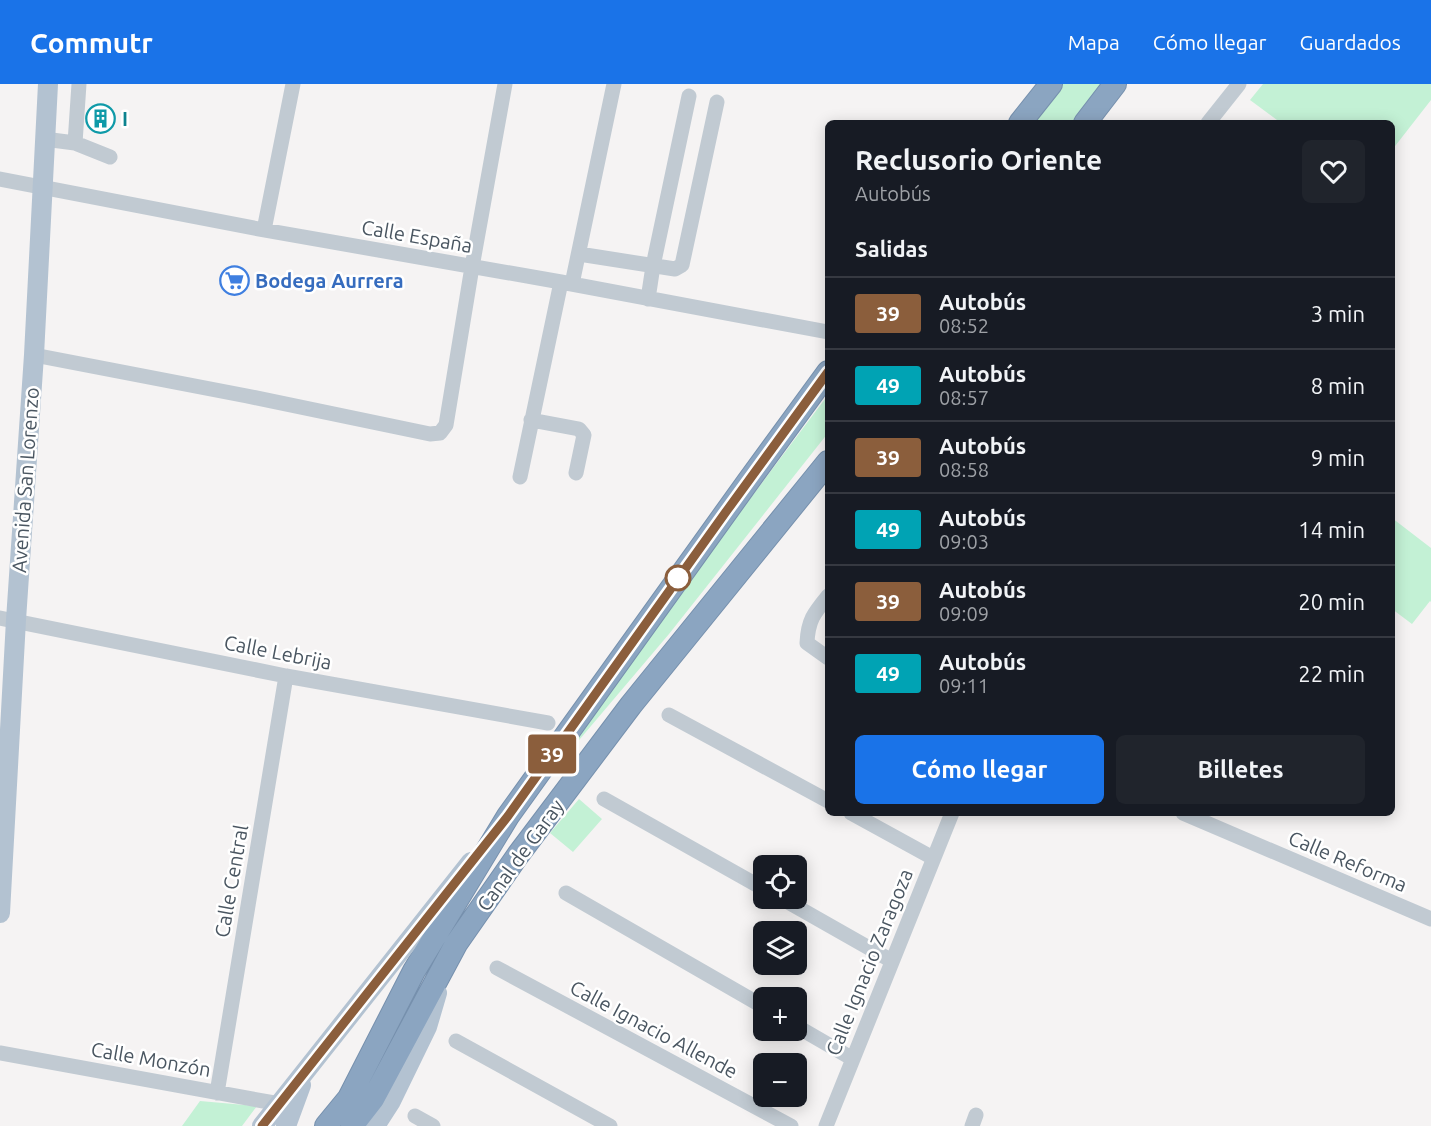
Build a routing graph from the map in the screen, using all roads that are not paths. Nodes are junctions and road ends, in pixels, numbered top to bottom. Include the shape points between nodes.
1 (48, 84) edge
2 (79, 84) edge
3 (293, 84) edge
4 (505, 84) edge
5 (614, 84) edge
6 (1051, 84) edge
7 (1115, 84) edge
8 (1239, 84) edge
9 (689, 96) dead end
10 (717, 102) dead end
11 (1022, 120) edge
12 (1087, 120) edge
13 (1210, 120) edge
14 (44, 138) junction
15 (75, 143) junction
16 (110, 157) dead end
17 (0, 179) edge
18 (42, 188) junction
19 (264, 230) junction
20 (579, 255) junction
21 (653, 266) junction
22 (472, 267) junction
23 (567, 283) junction
24 (648, 299) junction
25 (825, 331) edge
26 (34, 355) junction
27 (825, 376) edge
28 (531, 420) junction
29 (825, 466) edge
30 (576, 473) dead end
31 (520, 477) dead end
32 (825, 600) edge
33 (8, 619) edge
34 (825, 656) edge
35 (286, 676) junction
36 (669, 715) dead end
37 (548, 723) dead end
38 (604, 798) dead end
39 (825, 799) edge
40 (508, 816) junction
41 (856, 816) edge
42 (951, 816) edge
43 (1190, 816) edge
44 (933, 858) junction
45 (753, 883) edge
46 (566, 893) dead end
47 (800, 909) edge
48 (0, 913) edge
49 (1431, 919) edge
50 (446, 960) junction
51 (892, 962) junction
52 (497, 968) dead end
53 (753, 1001) edge
54 (807, 1032) edge
55 (456, 1041) dead end
56 (0, 1053) edge
57 (853, 1059) junction
58 (217, 1093) junction
59 (286, 1115) edge
60 (415, 1116) dead end
61 (262, 1126) edge
62 (326, 1126) edge
63 (352, 1126) edge
64 (375, 1126) edge
65 (433, 1126) edge
66 (610, 1126) edge
67 (791, 1126) edge
68 (826, 1126) edge

1 - 14 main road, Avenida San Lorenzo
2 - 15 street
3 - 19 street
4 - 22 street
5 - 20 street
6 - 11 highway
7 - 12 highway
8 - 13 street
9 - 21 street
10 - 21 street via 682,265 675,269
14 - 15 street
14 - 18 main road, Avenida San Lorenzo
15 - 16 street
17 - 18 street, Calle España
18 - 19 street, Calle España
18 - 26 main road, Avenida San Lorenzo
19 - 22 street, Calle España
20 - 21 street
20 - 23 street
21 - 24 street
22 - 23 street, Calle España
22 - 26 street via 446,425 440,433
23 - 24 street, Calle España
23 - 28 street
24 - 25 street, Calle España
26 - 33 main road, Avenida San Lorenzo
27 - 40 highway, Canal de Garay
28 - 30 street via 579,429 584,435
28 - 31 street
29 - 50 highway, Canal de Garay via 576,776
32 - 34 street via 814,613 807,643
33 - 35 street, Calle Lebrija
33 - 48 main road, Avenida San Lorenzo
35 - 37 street, Calle Lebrija
35 - 58 street, Calle Central
36 - 39 street
38 - 45 street
40 - 59 main road, Canal de Garay via 306,1072
40 - 62 highway, Canal de Garay via 414,971 349,1098
41 - 44 street
42 - 44 street, Calle Ignacio Zaragoza
43 - 49 street, Calle Reforma
44 - 51 street, Calle Ignacio Zaragoza
46 - 53 street
47 - 51 street
50 - 63 highway, Canal de Garay via 373,1099
50 - 64 main road via 427,1027
51 - 57 street, Calle Ignacio Zaragoza
52 - 67 street, Calle Ignacio Allende
54 - 57 street
55 - 66 street
56 - 58 street, Calle Monzón
57 - 68 street, Calle Ignacio Zaragoza
58 - 59 street, Calle Monzón
59 - 61 main road, Canal de Garay
60 - 65 street

